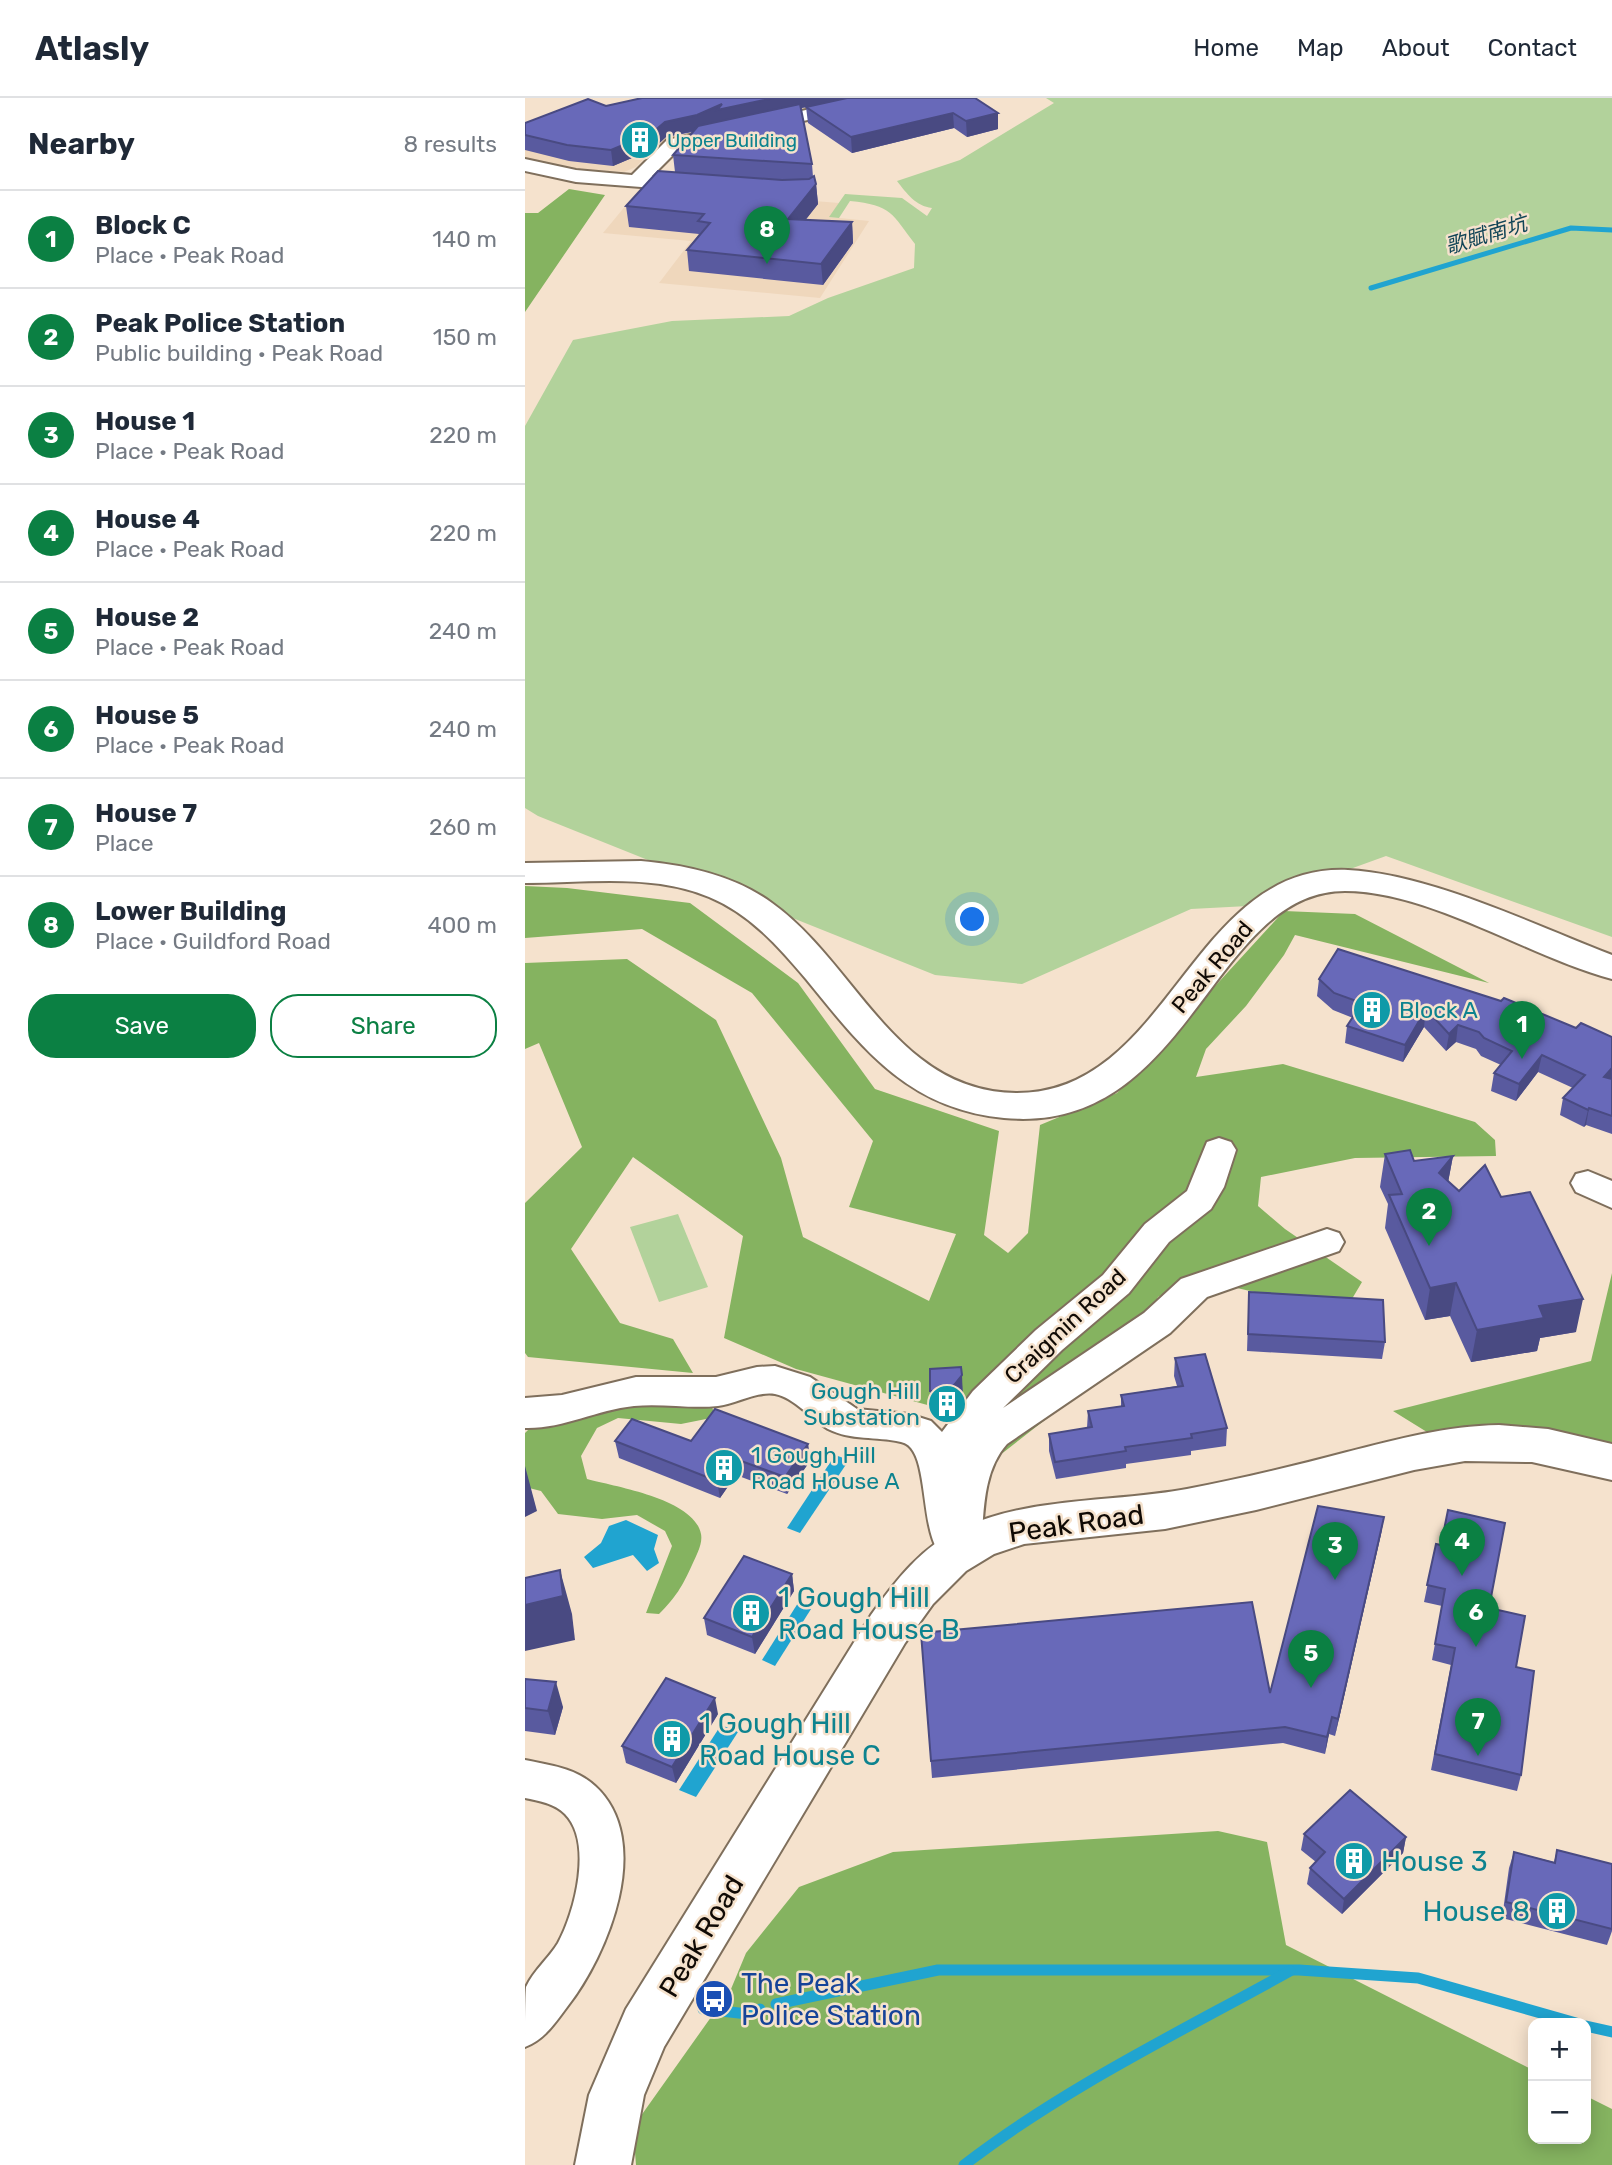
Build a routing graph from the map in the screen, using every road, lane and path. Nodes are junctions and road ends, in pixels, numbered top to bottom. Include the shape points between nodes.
1 (867, 102) edge
2 (525, 165) edge
3 (636, 181) junction
4 (712, 187) edge
5 (525, 873) edge
6 (1612, 968) edge
7 (1219, 1150) dead end
8 (1327, 1242) dead end
9 (525, 1413) edge
10 (1612, 1462) edge
11 (939, 1477) junction
12 (961, 1550) junction
13 (525, 1779) edge
14 (525, 2024) edge
15 (603, 2165) edge

1 - 3 street via 674,145
2 - 3 street via 576,176
3 - 4 street
5 - 6 main road, Peak Road via 639,870 684,877 725,891 779,927 907,1069 954,1096 1009,1106 1059,1101 1114,1076 1142,1050 1260,911 1282,895 1317,883 1363,880 1410,890
7 - 11 street, Craigmin Road via 1199,1200 1157,1233 1116,1284 986,1401 960,1434
8 - 12 street via 1193,1289 1157,1323 994,1433 973,1466
9 - 11 street via 557,1411 625,1392 697,1394 776,1380 804,1391 850,1422 918,1432 934,1449
10 - 12 main road, Peak Road via 1527,1443 1459,1444 1209,1503 1039,1522
11 - 12 street via 945,1524
12 - 15 main road, Peak Road via 926,1577 888,1629 645,2028 611,2107
13 - 14 street via 552,1784 575,1796 592,1814 602,1847 600,1886 577,1952

